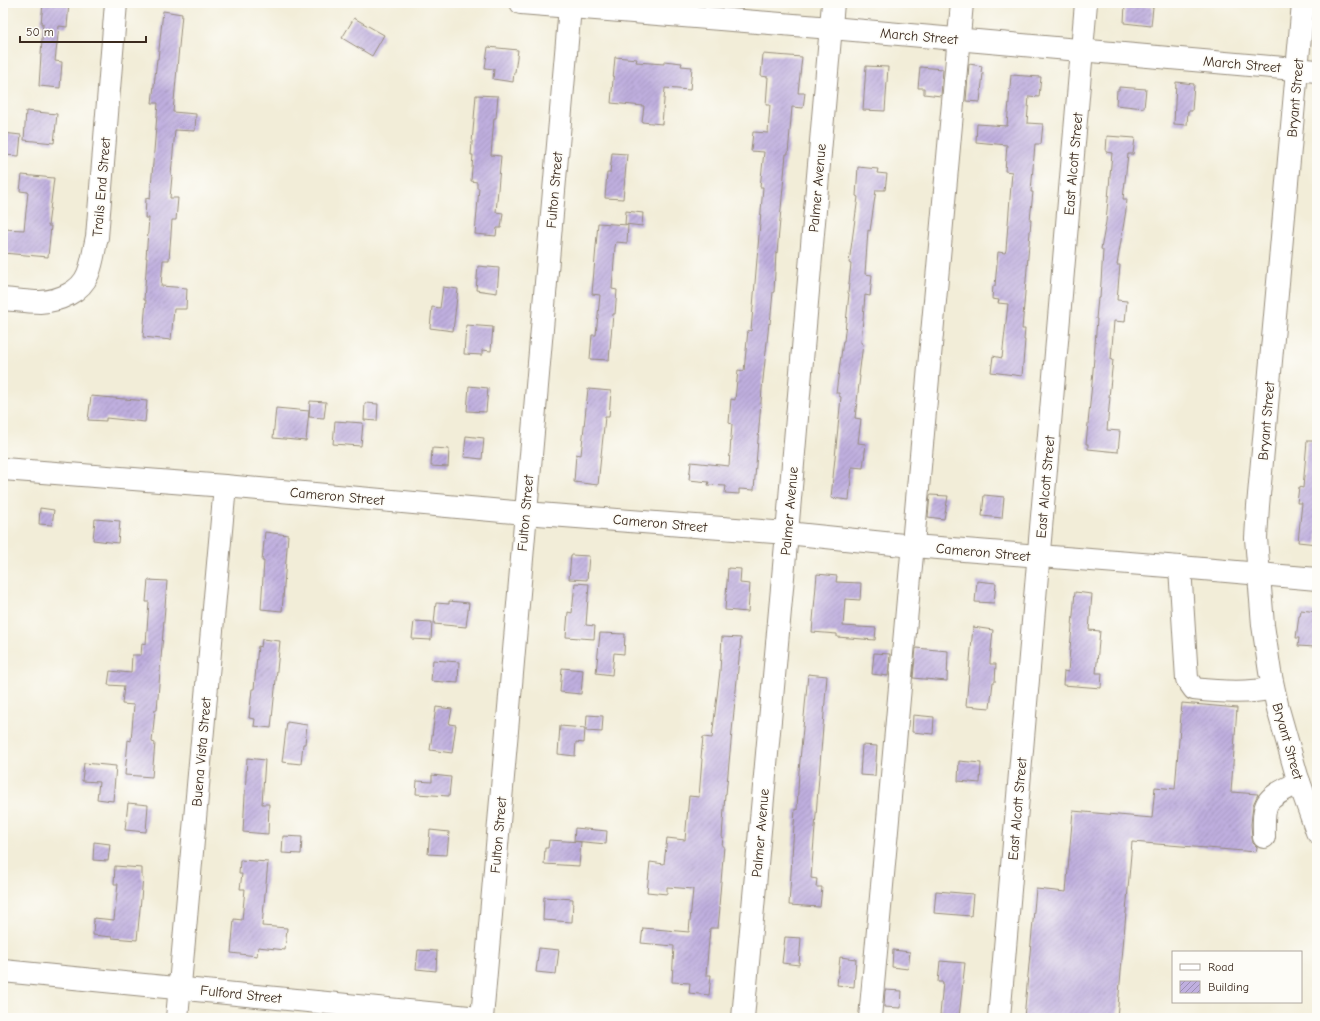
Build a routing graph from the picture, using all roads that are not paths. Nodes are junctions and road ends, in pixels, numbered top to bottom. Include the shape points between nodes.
1 (116, 3) edge
2 (520, 3) edge
3 (833, 3) edge
4 (962, 3) edge
5 (1086, 3) edge
6 (1303, 3) edge
7 (570, 7) junction
8 (831, 28) junction
9 (959, 39) junction
10 (1082, 50) junction
11 (1307, 70) edge
12 (3, 299) edge
13 (3, 469) edge
14 (225, 486) junction
15 (525, 513) junction
16 (787, 534) junction
17 (913, 546) junction
18 (1040, 556) junction
19 (1180, 567) junction
20 (1260, 574) junction
21 (1317, 579) edge
22 (1273, 688) junction
23 (1299, 782) junction
24 (1317, 832) edge
25 (1264, 837) dead end
26 (3, 971) edge
27 (179, 988) junction
28 (177, 1018) edge
29 (479, 1018) edge
30 (482, 1018) edge
31 (743, 1018) edge
32 (870, 1018) edge
33 (999, 1018) edge

1 - 12 street, Trails End Street via 97,237 88,274 80,286 68,295 54,300 40,302
2 - 7 street, March Street
3 - 8 street, Palmer Avenue
4 - 9 street
5 - 10 street, East Alcott Street
6 - 11 street, Bryant Street
7 - 8 street, March Street
7 - 15 street, Fulton Street
8 - 9 street, March Street
8 - 16 street, Palmer Avenue
9 - 10 street, March Street
9 - 17 street
10 - 11 street, March Street
10 - 18 street, East Alcott Street
11 - 20 street, Bryant Street via 1258,506 1256,538
13 - 14 street, Cameron Street
14 - 15 street, Cameron Street
14 - 27 street, Buena Vista Street
15 - 16 street, Cameron Street
15 - 30 street, Fulton Street
16 - 17 street, Cameron Street
16 - 31 street, Palmer Avenue
17 - 18 street, Cameron Street
17 - 32 street
18 - 19 street, Cameron Street
18 - 33 street, East Alcott Street
19 - 20 street, Cameron Street
19 - 22 street via 1187,679 1194,688 1207,690 1247,692
20 - 21 street, Cameron Street
20 - 22 street, Bryant Street via 1263,625
22 - 23 street, Bryant Street
23 - 24 street, Bryant Street
23 - 25 street via 1273,796 1266,804 1263,816
26 - 27 street, Fulford Street
27 - 28 street, Buena Vista Street
27 - 29 street, Fulford Street

